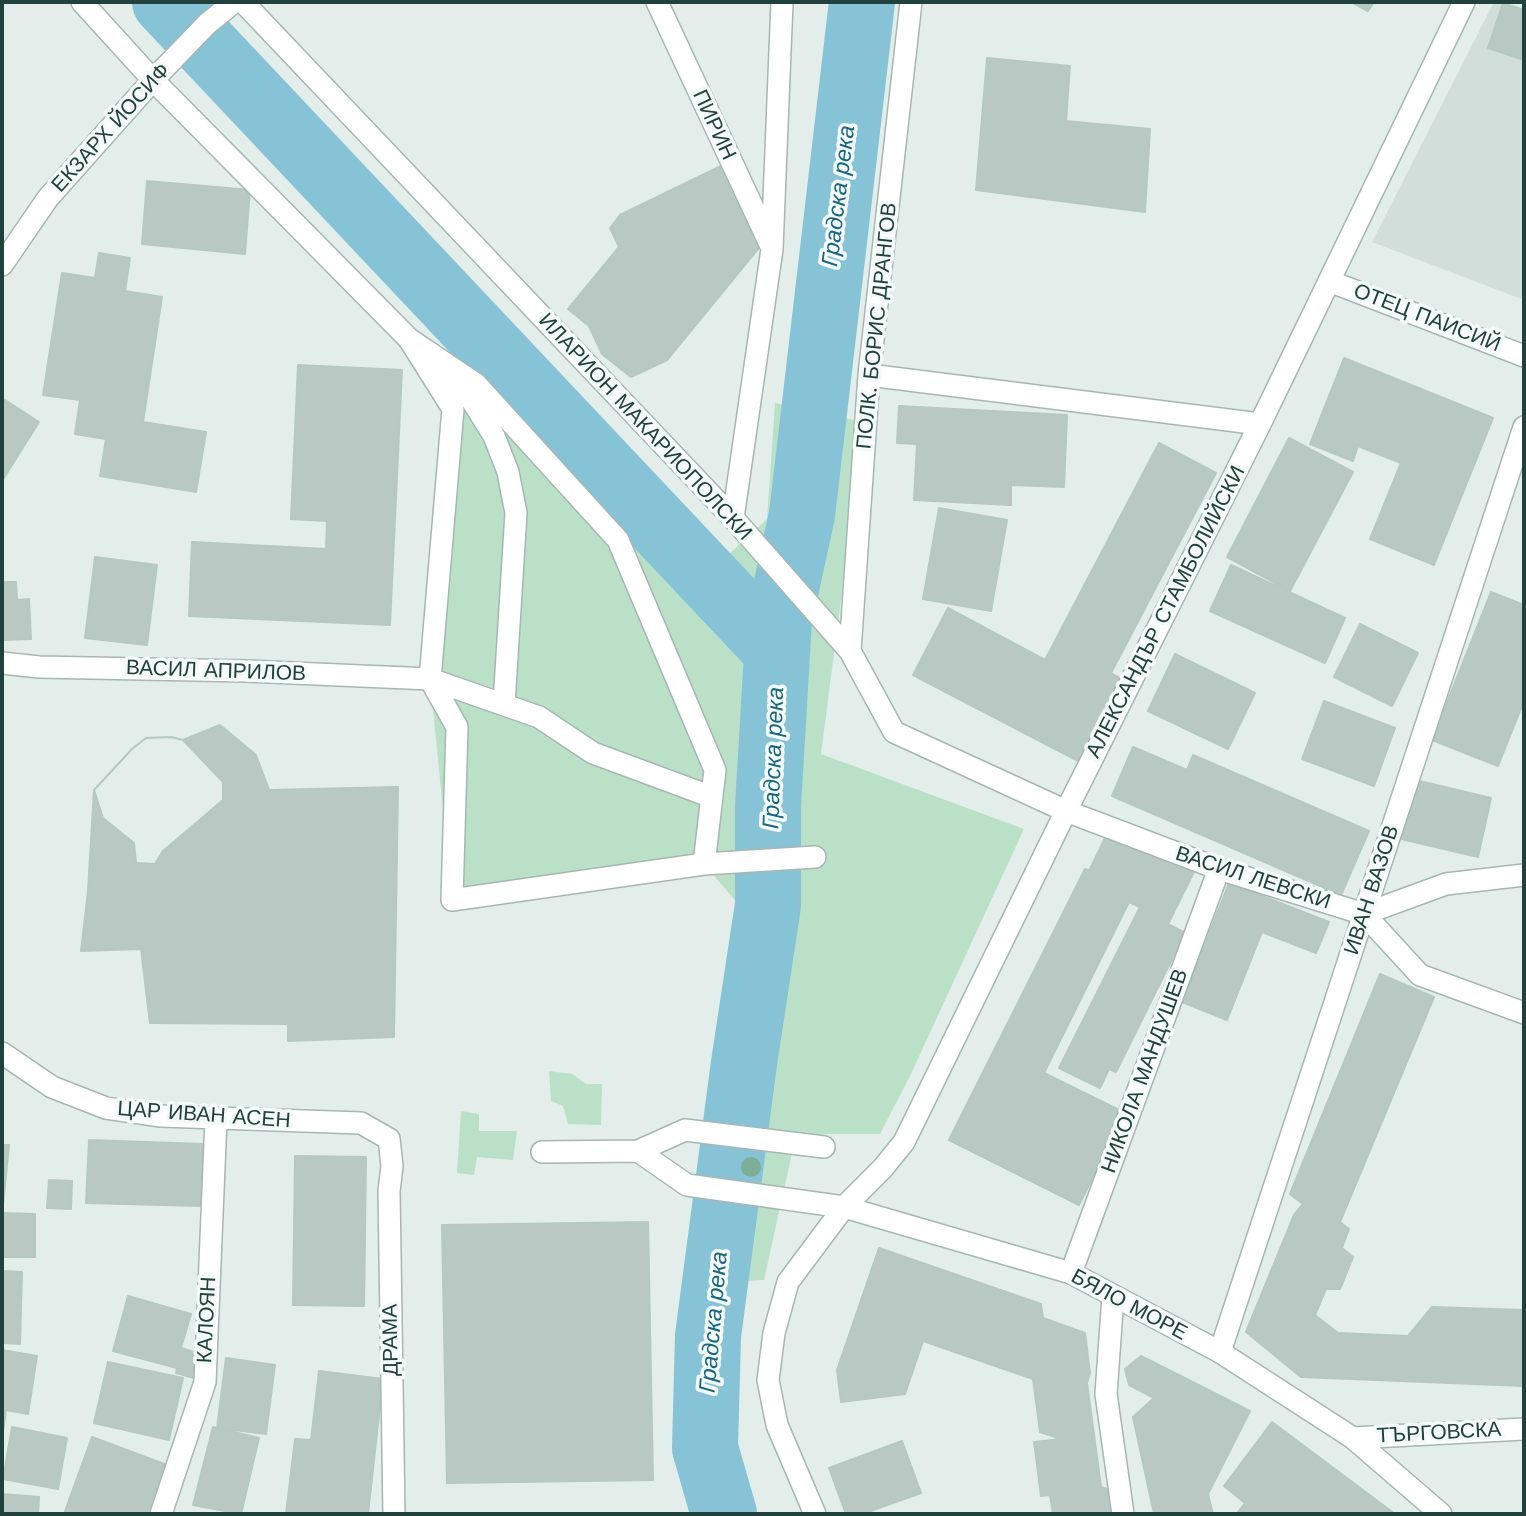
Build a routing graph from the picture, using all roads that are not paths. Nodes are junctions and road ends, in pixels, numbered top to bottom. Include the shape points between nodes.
1 (82, 2) edge
2 (234, 2) edge
3 (243, 2) edge
4 (657, 2) edge
5 (782, 2) edge
6 (911, 2) edge
7 (1464, 2) edge
8 (153, 80) junction
9 (772, 248) junction
10 (2, 265) edge
11 (1329, 281) junction
12 (409, 340) junction
13 (1524, 356) edge
14 (869, 375) junction
15 (1260, 424) junction
16 (1524, 427) edge
17 (733, 518) junction
18 (850, 651) junction
19 (2, 663) edge
20 (430, 679) junction
21 (504, 704) junction
22 (712, 797) junction
23 (1066, 811) junction
24 (815, 858) dead end
25 (704, 864) junction
26 (1219, 869) junction
27 (1524, 875) edge
28 (1364, 914) junction
29 (1524, 1013) edge
30 (2, 1053) edge
31 (216, 1119) junction
32 (824, 1147) dead end
33 (638, 1151) junction
34 (542, 1152) dead end
35 (392, 1166) joint
36 (844, 1207) junction
37 (1071, 1273) junction
38 (1114, 1296) junction
39 (1220, 1352) junction
40 (1524, 1429) edge
41 (1353, 1437) junction
42 (161, 1514) edge
43 (394, 1514) edge
44 (815, 1514) edge
45 (1123, 1514) edge
46 (1441, 1514) edge

1 - 8 street
2 - 8 street, ЕКЗАРХ ЙОСИФ
3 - 17 street, ИЛАРИОН МАКАРИОПОЛСКИ
4 - 9 street, ПИРИН
5 - 9 street
6 - 14 street, ПОЛК. БОРИС ДРАНГОВ
7 - 11 street, АЛЕКСАНДЪР СТАМБОЛИЙСКИ
8 - 10 street, ЕКЗАРХ ЙОСИФ via 48,198
8 - 12 street
9 - 17 street
11 - 13 street, ОТЕЦ ПАИСИЙ
11 - 15 street, АЛЕКСАНДЪР СТАМБОЛИЙСКИ
12 - 20 street via 453,408
12 - 21 street via 469,397 494,436 509,472 516,513
12 - 22 street via 476,384 618,540 715,770
14 - 15 street
14 - 18 street, ПОЛК. БОРИС ДРАНГОВ
15 - 23 street, АЛЕКСАНДЪР СТАМБОЛИЙСКИ
16 - 28 street, ИВАН ВАЗОВ
17 - 18 street, ИЛАРИОН МАКАРИОПОЛСКИ
18 - 23 street, ИЛАРИОН МАКАРИОПОЛСКИ via 894,732
19 - 20 street, ВАСИЛ АПРИЛОВ
20 - 21 street, ВАСИЛ АПРИЛОВ
20 - 25 street via 457,727 452,900
21 - 22 street, ВАСИЛ АПРИЛОВ via 539,717 593,753
22 - 25 street
23 - 26 street, ВАСИЛ ЛЕВСКИ
23 - 36 street, АЛЕКСАНДЪР СТАМБОЛИЙСКИ via 904,1142
24 - 25 street
26 - 28 street, ВАСИЛ ЛЕВСКИ
26 - 37 street, НИКОЛА МАНДУШЕВ
27 - 28 street via 1446,884
28 - 29 street via 1420,975
28 - 39 street, ИВАН ВАЗОВ
30 - 31 street, ЦАР ИВАН АСЕН via 52,1087 106,1108
31 - 35 street, ЦАР ИВАН АСЕН via 361,1123 389,1139
31 - 42 street, КАЛОЯН via 205,1382
32 - 33 street via 685,1130
33 - 34 street
33 - 36 street, БЯЛО МОРЕ via 687,1185
35 - 43 street, ДРАМА
36 - 37 street, БЯЛО МОРЕ
36 - 44 street, АЛЕКСАНДЪР СТАМБОЛИЙСКИ via 788,1282 774,1333 768,1380 778,1425
37 - 38 street, БЯЛО МОРЕ
38 - 39 street, БЯЛО МОРЕ
38 - 45 street via 1106,1394
39 - 41 street, БЯЛО МОРЕ
40 - 41 street, ТЪРГОВСКА
41 - 46 street, БЯЛО МОРЕ

